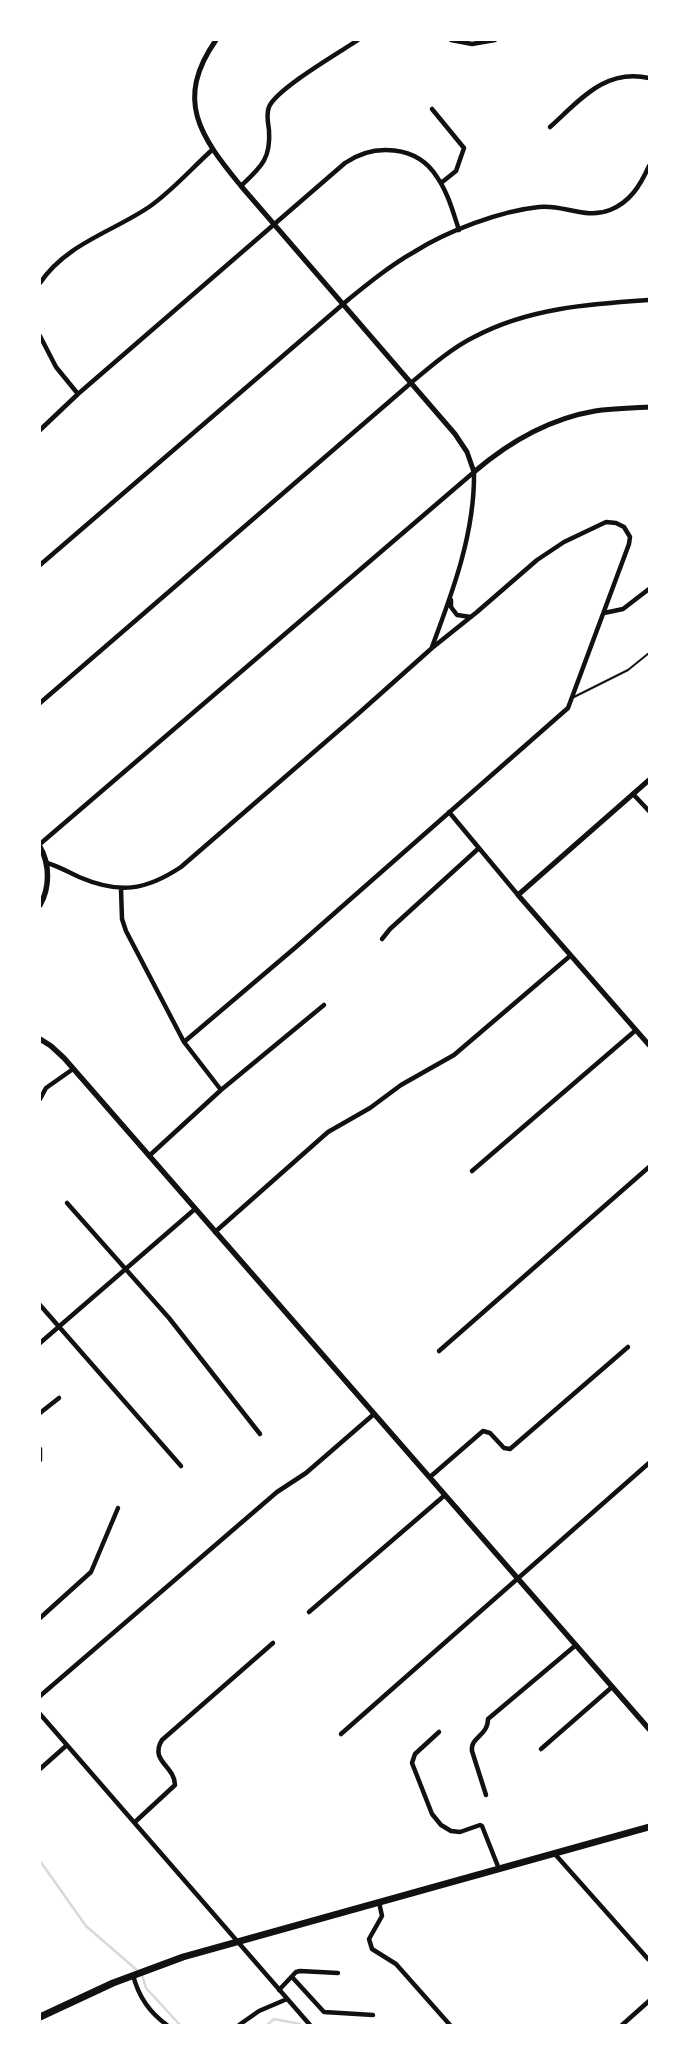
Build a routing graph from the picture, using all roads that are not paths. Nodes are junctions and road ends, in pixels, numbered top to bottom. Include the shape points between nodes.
1 (216, 40) edge
2 (358, 40) edge
3 (451, 40) edge
4 (495, 40) edge
5 (649, 78) edge
6 (432, 109) dead end
7 (550, 126) dead end
8 (212, 150) junction
9 (649, 166) edge
10 (441, 183) junction
11 (241, 186) junction
12 (275, 224) junction
13 (459, 230) junction
14 (40, 283) edge
15 (649, 300) edge
16 (344, 303) junction
17 (40, 336) edge
18 (412, 382) junction
19 (78, 394) junction
20 (649, 407) edge
21 (40, 430) edge
22 (474, 472) junction
23 (40, 565) edge
24 (649, 589) edge
25 (450, 599) junction
26 (604, 613) junction
27 (471, 617) junction
28 (432, 648) junction
29 (649, 653) edge
30 (573, 697) junction
31 (40, 703) edge
32 (649, 780) edge
33 (633, 794) junction
34 (449, 812) junction
35 (649, 812) edge
36 (40, 846) edge
37 (479, 848) junction
38 (47, 864) junction
39 (121, 889) junction
40 (518, 895) junction
41 (40, 905) edge
42 (382, 939) dead end
43 (570, 956) junction
44 (324, 1005) dead end
45 (636, 1030) junction
46 (40, 1039) edge
47 (184, 1042) junction
48 (649, 1045) edge
49 (73, 1069) junction
50 (43, 1087) edge
51 (221, 1090) junction
52 (40, 1098) edge
53 (149, 1156) junction
54 (649, 1167) edge
55 (472, 1171) dead end
56 (67, 1202) dead end
57 (195, 1209) junction
58 (215, 1232) junction
59 (126, 1268) junction
60 (40, 1305) edge
61 (59, 1327) junction
62 (40, 1343) edge
63 (628, 1347) dead end
64 (439, 1351) dead end
65 (59, 1398) dead end
66 (40, 1413) edge
67 (374, 1414) junction
68 (260, 1434) dead end
69 (40, 1450) edge
70 (40, 1460) edge
71 (649, 1463) edge
72 (181, 1466) dead end
73 (430, 1477) junction
74 (445, 1495) junction
75 (118, 1508) dead end
76 (517, 1578) junction
77 (309, 1612) dead end
78 (40, 1618) edge
79 (274, 1643) dead end
80 (576, 1645) junction
81 (612, 1687) junction
82 (40, 1696) edge
83 (40, 1714) edge
84 (649, 1729) edge
85 (439, 1732) dead end
86 (341, 1734) dead end
87 (67, 1746) junction
88 (541, 1749) dead end
89 (40, 1769) edge
90 (486, 1795) dead end
91 (135, 1822) junction
92 (649, 1827) edge
93 (554, 1853) junction
94 (499, 1869) junction
95 (379, 1902) junction
96 (237, 1941) junction
97 (648, 1959) edge
98 (338, 1973) dead end
99 (133, 1975) junction
100 (292, 1977) junction
101 (278, 1990) junction
102 (286, 1999) junction
103 (649, 2001) edge
104 (373, 2015) dead end
105 (40, 2017) edge
106 (166, 2025) edge
107 (239, 2025) edge
108 (310, 2025) edge
109 (450, 2025) edge
110 (622, 2025) edge

1 - 8 street via 200,67 194,92 200,127
2 - 11 street via 274,99 268,116 270,147 262,164
3 - 4 street via 472,44
5 - 7 street via 624,76 601,84
6 - 10 street via 464,148 456,171
8 - 11 street
8 - 14 street via 149,207 74,249
9 - 13 street via 636,191 626,201 606,211 588,214 537,207 505,213
10 - 12 street via 428,166 410,154 386,149 358,154
10 - 13 street
11 - 12 street
12 - 16 street
12 - 19 street
13 - 16 street via 416,250
15 - 18 street via 569,307 506,322 473,337
16 - 18 street
16 - 23 street
17 - 19 street via 56,368
18 - 22 street via 455,434 467,452
18 - 31 street
19 - 21 street
20 - 22 street via 595,411 563,419 514,441
22 - 25 street via 473,513
22 - 36 street
24 - 26 street via 623,609
25 - 27 street via 457,616
25 - 28 street
26 - 27 street via 630,537 616,522 606,522 564,542 537,560
26 - 30 street
27 - 28 street
28 - 39 street via 181,867 157,882
29 - 30 lane via 628,670
30 - 34 street via 564,713
32 - 33 street
33 - 35 street
33 - 40 street
34 - 37 street
34 - 47 street
36 - 38 main road
37 - 40 street
37 - 42 street
38 - 39 street via 88,881
38 - 41 main road via 45,893
39 - 47 street via 122,919 126,931
40 - 43 street
43 - 45 street
43 - 58 street via 454,1055 328,1132
44 - 51 street
45 - 48 street
45 - 55 street
46 - 49 main road
47 - 51 street
49 - 50 street
49 - 53 main road
50 - 52 street
51 - 53 street
53 - 57 main road
54 - 64 street
56 - 59 street
57 - 58 main road
57 - 59 street
58 - 67 main road
59 - 61 street
59 - 68 street
60 - 61 street
61 - 62 street
61 - 72 street
63 - 73 street via 510,1449 504,1448 490,1433 483,1432
65 - 66 street
67 - 73 main road
67 - 82 street via 306,1473 277,1492
69 - 70 street
71 - 76 street
73 - 74 main road
74 - 76 main road
74 - 77 street
75 - 78 street via 91,1572
76 - 80 main road
76 - 86 street
79 - 91 street via 162,1740 158,1754 172,1774 175,1785
80 - 81 main road
80 - 90 street via 488,1719 486,1731 471,1746
81 - 84 main road
81 - 88 street
83 - 87 street
85 - 94 street via 415,1754 412,1763 432,1814 451,1831 482,1826
87 - 89 street
87 - 91 street
91 - 96 street
92 - 93 main road
93 - 94 main road
93 - 97 street
94 - 95 main road
95 - 96 main road
95 - 109 street via 382,1916 370,1939 372,1949 398,1966
96 - 99 main road
96 - 101 street
98 - 100 street via 300,1971
99 - 105 main road
99 - 106 street via 144,2001
100 - 101 street
100 - 104 street via 324,2012
101 - 102 street
102 - 107 street via 259,2011
102 - 108 street
103 - 110 street

